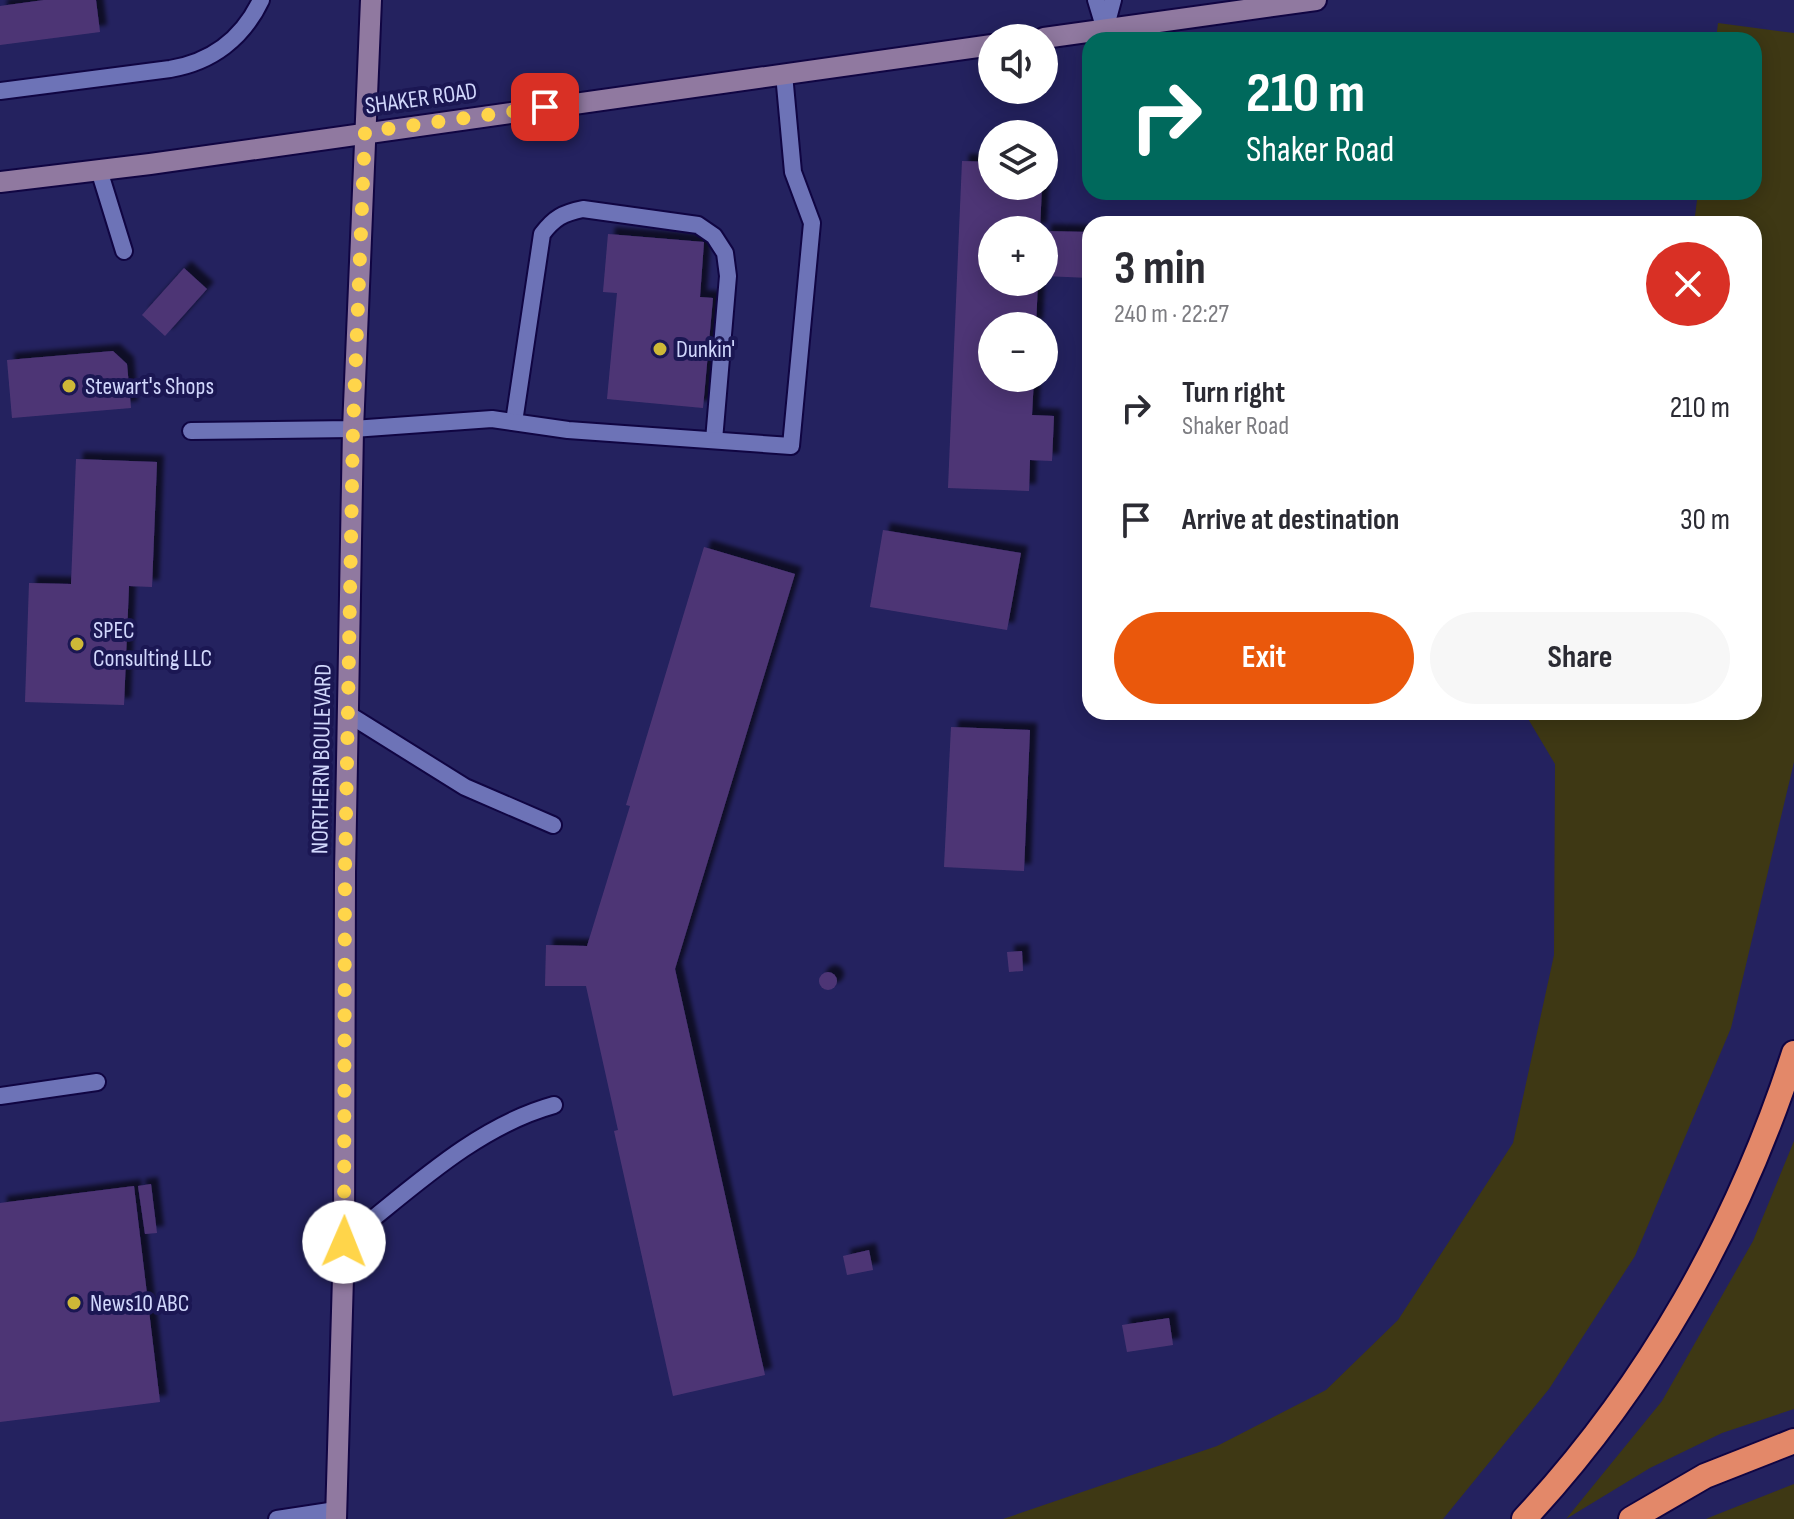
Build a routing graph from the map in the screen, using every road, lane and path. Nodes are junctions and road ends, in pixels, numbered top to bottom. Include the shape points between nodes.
1 (261, 0) edge
2 (371, 0) edge
3 (1096, 0) edge
4 (1113, 0) edge
5 (1316, 0) edge
6 (1105, 30) junction
7 (1090, 32) edge
8 (1082, 33) edge
9 (1058, 36) edge
10 (978, 47) edge
11 (784, 74) junction
12 (0, 91) edge
13 (365, 132) junction
14 (99, 170) junction
15 (0, 182) edge
16 (124, 251) dead end
17 (514, 422) junction
18 (353, 429) junction
19 (191, 431) dead end
20 (714, 440) junction
21 (348, 714) junction
22 (553, 825) dead end
23 (1794, 1053) edge
24 (97, 1082) dead end
25 (0, 1096) edge
26 (554, 1105) dead end
27 (344, 1242) junction
28 (1794, 1441) edge
29 (336, 1515) edge
30 (277, 1519) edge
31 (1524, 1519) edge
32 (1631, 1519) edge

1 - 12 lane via 231,42 197,63
2 - 13 main road, NORTHERN BOULEVARD
3 - 6 lane
4 - 6 lane
5 - 6 main road
6 - 7 main road
8 - 9 main road
10 - 11 main road, SHAKER ROAD
11 - 13 main road, SHAKER ROAD
11 - 20 lane via 793,172 812,223 791,446
13 - 14 main road, SHAKER ROAD
13 - 18 main road, NORTHERN BOULEVARD
14 - 15 main road, SHAKER ROAD
14 - 16 lane
17 - 18 lane
17 - 20 lane
17 - 20 lane via 542,234 551,221 583,209 698,225 725,253 728,276
18 - 19 lane
18 - 21 main road, NORTHERN BOULEVARD
21 - 22 lane via 465,787
21 - 27 main road, NORTHERN BOULEVARD
23 - 31 highway via 1761,1146 1699,1276 1634,1382
24 - 25 lane
26 - 27 lane via 495,1130
27 - 29 main road, NORTHERN BOULEVARD
28 - 32 highway via 1705,1476
29 - 30 lane

